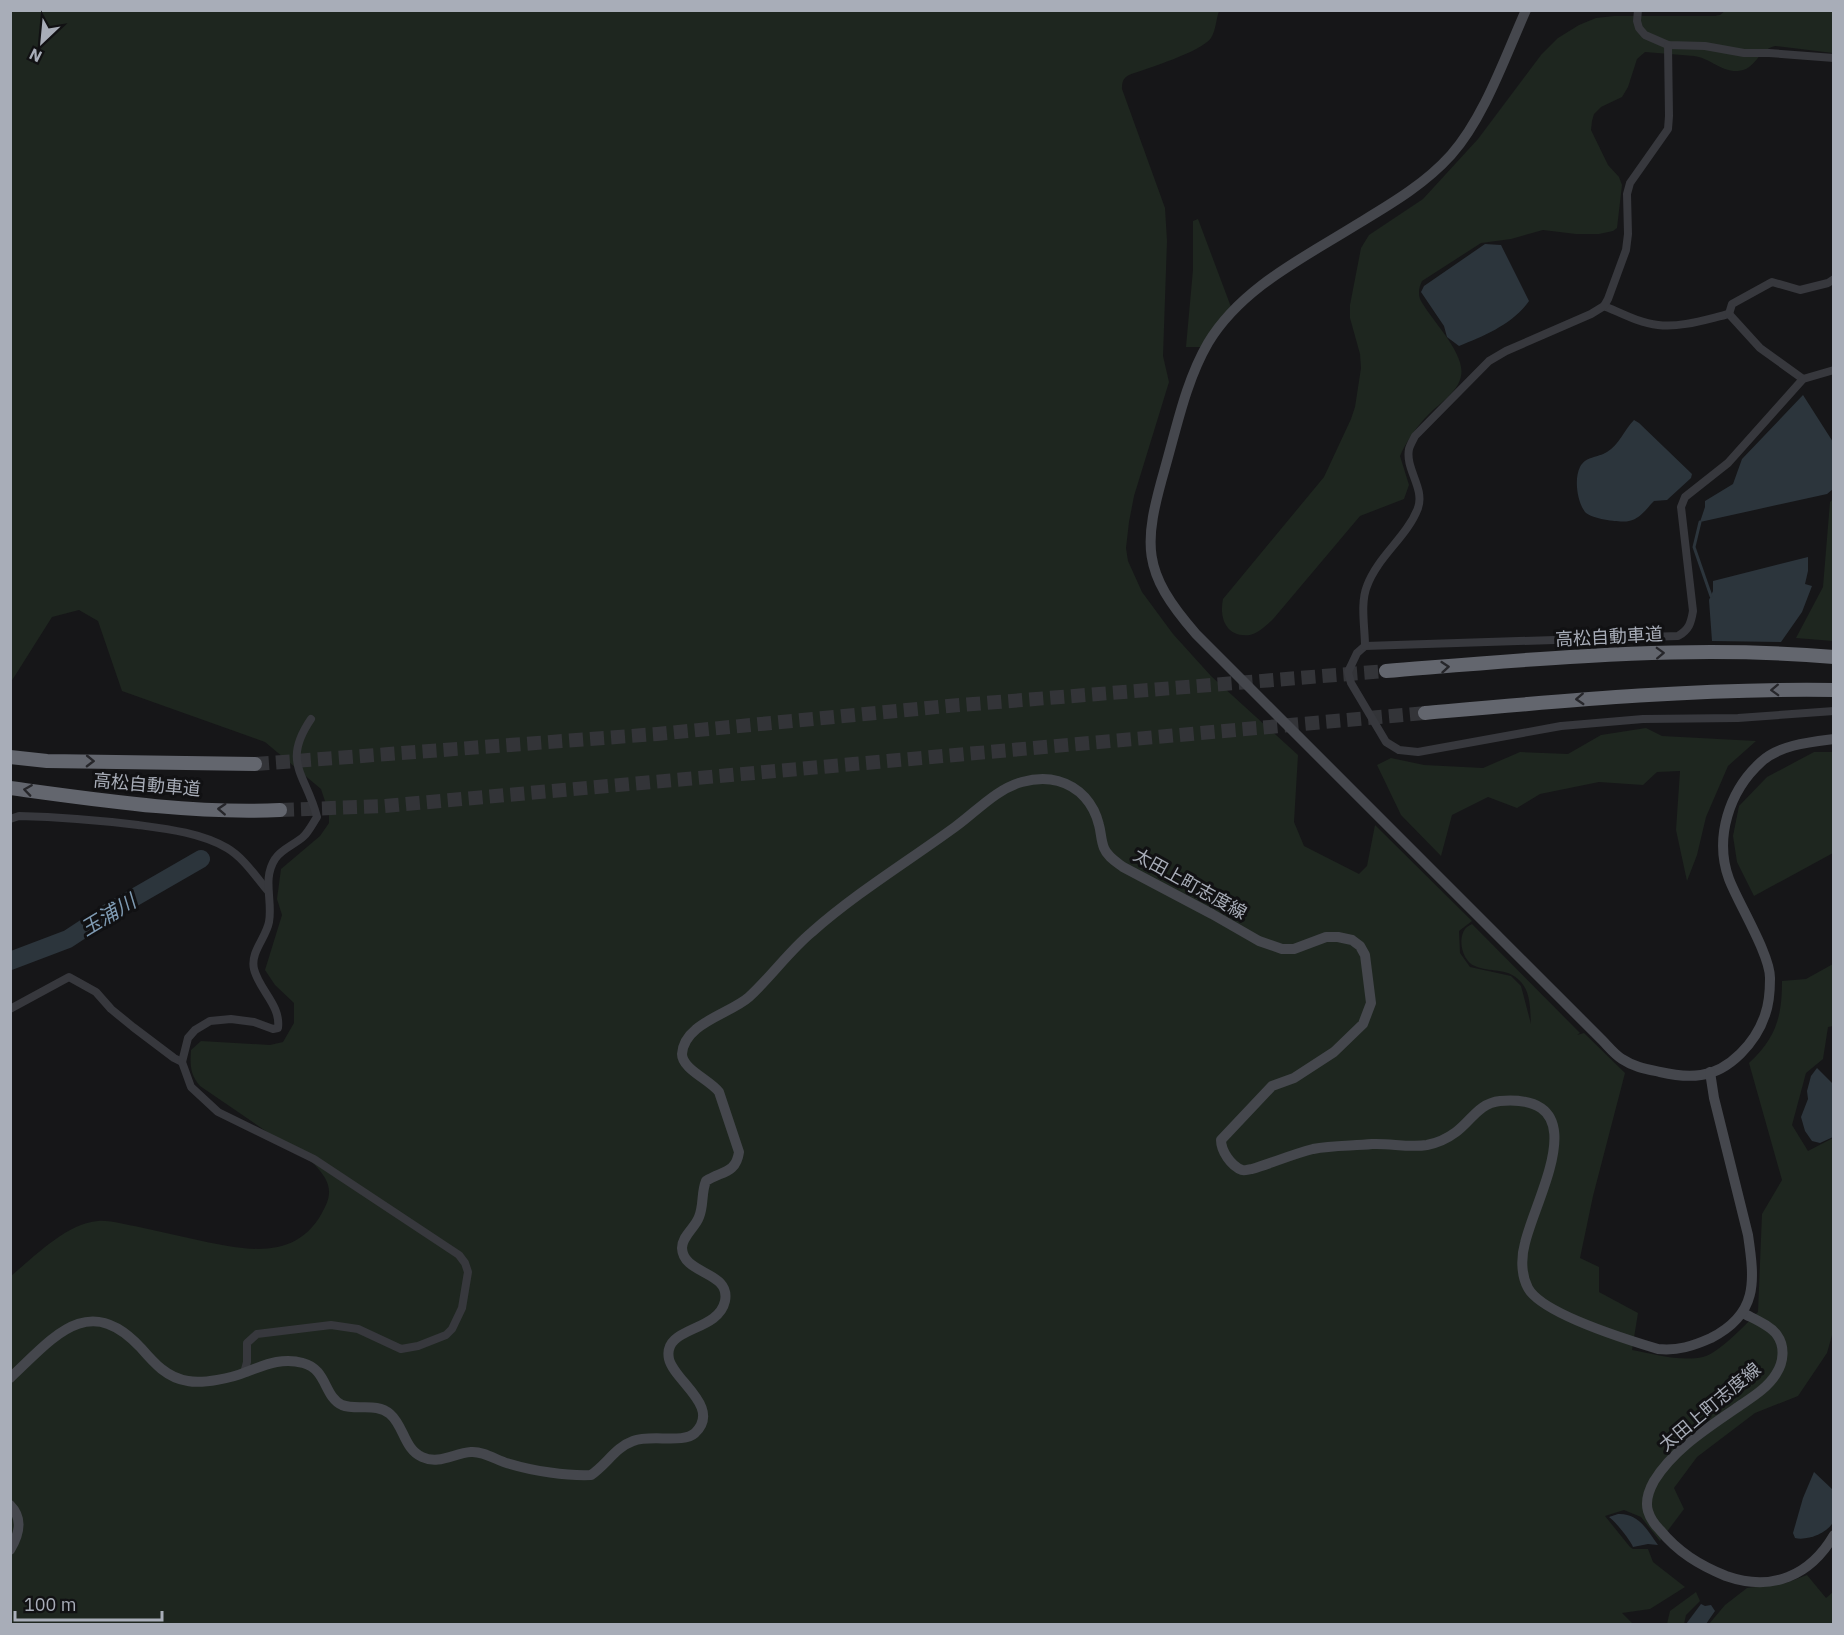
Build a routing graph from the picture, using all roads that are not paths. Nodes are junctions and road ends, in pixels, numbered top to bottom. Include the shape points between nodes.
1 (1526, 10) edge
2 (1638, 10) edge
3 (1668, 45) junction
4 (1833, 58) edge
5 (1833, 279) edge
6 (1604, 306) junction
7 (1729, 314) junction
8 (1833, 370) edge
9 (1803, 380) junction
10 (1365, 646) junction
11 (1833, 657) edge
12 (1386, 671) tunnel mouth
13 (1833, 690) edge
14 (1833, 711) edge
15 (1425, 713) tunnel mouth
16 (310, 719) dead end
17 (1833, 739) edge
18 (10, 757) edge
19 (255, 764) tunnel mouth
20 (10, 788) edge
21 (280, 810) tunnel mouth
22 (10, 819) edge
23 (268, 891) junction
24 (10, 1009) edge
25 (182, 1062) junction
26 (1710, 1072) junction
27 (1743, 1313) junction
28 (244, 1373) junction
29 (10, 1378) edge
30 (10, 1505) edge
31 (1833, 1535) edge
32 (10, 1550) edge

1 - 26 main road via 1481,108 1450,156 1407,194 1258,288 1213,336 1190,383 1160,486 1151,530 1152,563 1174,608 1196,634 1620,1058 1639,1068 1670,1074
2 - 3 street via 1639,28 1645,35
3 - 4 street
3 - 6 street via 1668,129 1630,183 1626,250
5 - 7 street via 1800,291 1772,282 1732,304
6 - 7 street via 1658,325 1678,325
6 - 10 street via 1489,361 1415,436 1409,459 1420,497 1418,507 1366,587
7 - 9 street via 1760,348
8 - 9 street
9 - 10 street via 1728,463 1685,497 1681,507 1693,611 1685,633
10 - 14 street via 1348,672 1351,683 1386,742 1399,750 1418,752 1561,726
12 -> 11 highway, 高松自動車道 via 1611,654
13 -> 15 highway via 1705,692
16 - 23 street via 296,752 317,817 306,834 276,857 269,873
17 - 26 main road via 1777,752 1761,762 1732,803 1725,822 1728,876 1771,975 1765,1016 1758,1031 1728,1064
18 -> 19 highway, 高松自動車道
21 -> 20 highway, 高松自動車道 via 110,801
22 - 23 street via 76,817 170,829 205,838 228,848
23 - 25 street via 269,922 253,966 276,1009 278,1028 231,1019 210,1021 188,1038
24 - 25 street via 69,977 96,992 111,1010
25 - 28 street via 191,1087 218,1112 314,1159 459,1256 468,1272 462,1308 446,1335 401,1349 358,1329 331,1325 272,1331 257,1334 247,1343
26 - 27 main road via 1751,1256 1750,1293
27 - 28 main road, 太田上町志度線 via 1720,1333 1692,1346 1670,1350 1640,1344 1578,1320 1549,1307 1528,1289 1523,1275 1524,1244 1549,1173 1554,1145 1551,1120 1535,1104 1498,1101 1486,1105 1456,1132 1425,1145 1314,1149 1242,1170 1228,1159 1221,1140 1272,1086 1294,1078 1334,1052 1363,1024 1371,1003 1365,955 1352,940 1338,937 1294,949 1259,941 1110,858 1090,802 1070,786 1039,779 1021,782 999,793 833,913 747,998 706,1022 688,1038 682,1052 684,1062 718,1092 740,1152 732,1169 706,1181 700,1216 682,1249 691,1264 720,1282 725,1291 725,1301 715,1319 683,1333 670,1346 672,1366 701,1405 701,1424 695,1432 686,1438 633,1440 591,1475 521,1467 483,1453 435,1460 411,1449 389,1413 340,1404 333,1399 323,1378 305,1363 278,1361
27 - 31 main road, 太田上町志度線 via 1776,1333 1781,1341 1783,1351 1777,1373 1758,1393 1667,1463 1651,1487 1648,1511 1674,1547 1737,1580 1773,1581 1803,1571
28 - 29 main road, 太田上町志度線 via 202,1382 175,1378 116,1327 86,1322 58,1333
30 - 32 main road via 20,1523

